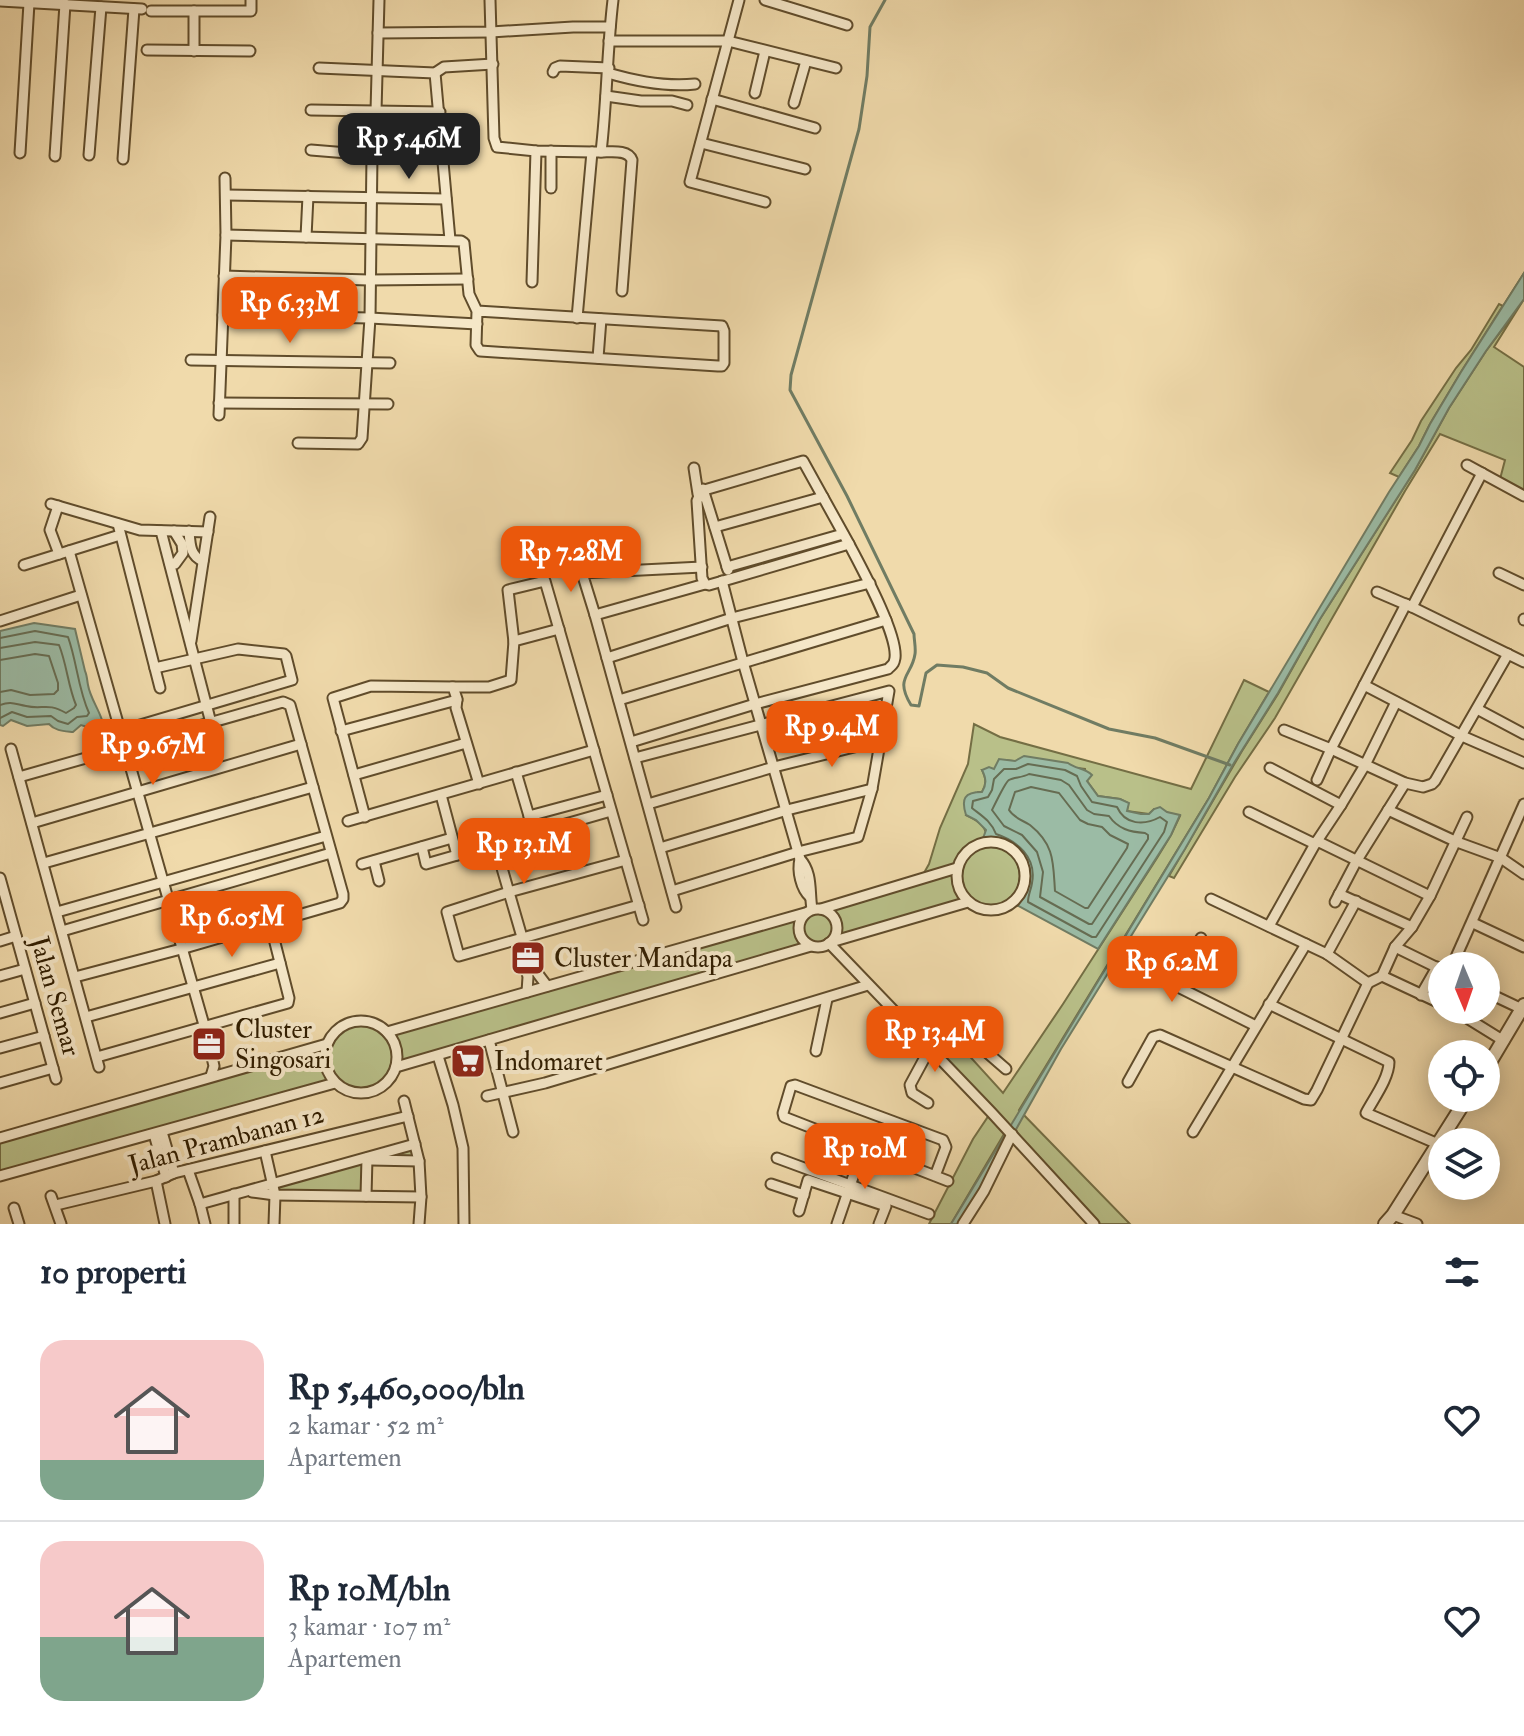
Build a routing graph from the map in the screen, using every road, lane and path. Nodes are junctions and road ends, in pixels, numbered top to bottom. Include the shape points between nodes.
1 (251, 0) edge
2 (379, 0) edge
3 (490, 0) edge
4 (613, 0) edge
5 (739, 0) edge
6 (765, 0) edge
7 (0, 1) edge
8 (29, 3) junction
9 (65, 4) junction
10 (95, 4) edge
11 (135, 7) edge
12 (194, 11) junction
13 (847, 25) dead end
14 (610, 27) junction
15 (491, 32) junction
16 (378, 33) junction
17 (609, 41) junction
18 (728, 41) junction
19 (147, 50) dead end
20 (194, 51) junction
21 (250, 51) dead end
22 (765, 51) junction
23 (806, 61) junction
24 (493, 64) junction
25 (319, 68) dead end
26 (836, 68) dead end
27 (377, 69) junction
28 (608, 70) junction
29 (553, 72) dead end
30 (435, 73) junction
31 (695, 84) dead end
32 (755, 93) dead end
33 (606, 96) junction
34 (712, 99) junction
35 (794, 103) dead end
36 (687, 105) dead end
37 (311, 110) dead end
38 (376, 111) junction
39 (440, 112) junction
40 (815, 128) dead end
41 (701, 143) junction
42 (311, 150) dead end
43 (536, 151) junction
44 (551, 151) junction
45 (596, 152) junction
46 (20, 153) dead end
47 (442, 154) junction
48 (89, 155) dead end
49 (372, 155) junction
50 (55, 156) dead end
51 (123, 159) dead end
52 (805, 169) dead end
53 (225, 178) dead end
54 (551, 188) dead end
55 (226, 195) junction
56 (308, 196) junction
57 (371, 197) junction
58 (446, 199) junction
59 (765, 202) dead end
60 (226, 235) junction
61 (306, 237) junction
62 (370, 238) junction
63 (450, 240) junction
64 (224, 276) junction
65 (468, 279) junction
66 (369, 280) junction
67 (532, 282) dead end
68 (622, 291) dead end
69 (477, 311) junction
70 (223, 315) junction
71 (370, 318) junction
72 (577, 318) junction
73 (601, 319) junction
74 (477, 324) junction
75 (598, 358) junction
76 (191, 360) dead end
77 (220, 361) junction
78 (367, 363) junction
79 (390, 363) dead end
80 (219, 403) junction
81 (364, 404) junction
82 (388, 404) dead end
83 (219, 415) dead end
84 (298, 443) dead end
85 (1467, 465) dead end
86 (694, 468) dead end
87 (1482, 473) junction
88 (701, 491) junction
89 (1524, 496) edge
90 (823, 497) junction
91 (210, 517) dead end
92 (118, 524) junction
93 (715, 527) junction
94 (161, 531) junction
95 (174, 531) junction
96 (189, 531) junction
97 (208, 532) junction
98 (843, 534) junction
99 (120, 535) junction
100 (849, 544) junction
101 (64, 552) junction
102 (578, 560) dead end
103 (203, 561) junction
104 (170, 564) junction
105 (24, 565) dead end
106 (702, 567) junction
107 (727, 567) junction
108 (582, 573) junction
109 (1499, 573) dead end
110 (726, 580) junction
111 (870, 583) junction
112 (705, 584) junction
113 (1524, 585) edge
114 (1377, 592) dead end
115 (81, 595) junction
116 (197, 605) junction
117 (1409, 605) junction
118 (181, 606) junction
119 (595, 615) junction
120 (732, 618) junction
121 (886, 620) junction
122 (0, 621) edge
123 (559, 629) junction
124 (514, 642) junction
125 (191, 644) junction
126 (1508, 654) junction
127 (607, 658) junction
128 (195, 659) junction
129 (743, 662) junction
130 (1524, 662) edge
131 (155, 668) junction
132 (888, 669) junction
133 (1364, 685) junction
134 (452, 687) junction
135 (160, 688) dead end
136 (889, 691) junction
137 (457, 700) junction
138 (619, 700) junction
139 (1396, 702) junction
140 (755, 704) junction
141 (207, 706) junction
142 (1477, 709) junction
143 (211, 723) junction
144 (762, 725) junction
145 (1284, 730) dead end
146 (120, 731) junction
147 (341, 731) junction
148 (1524, 734) edge
149 (1462, 736) junction
150 (882, 740) junction
151 (631, 742) junction
152 (466, 743) junction
153 (301, 744) junction
154 (124, 747) junction
155 (11, 749) dead end
156 (1331, 749) junction
157 (594, 750) junction
158 (635, 758) junction
159 (1524, 763) edge
160 (1365, 765) junction
161 (774, 767) junction
162 (1270, 768) dead end
163 (516, 772) junction
164 (354, 775) junction
165 (19, 777) junction
166 (1317, 780) dead end
167 (1405, 783) junction
168 (479, 784) junction
169 (313, 787) junction
170 (872, 789) junction
171 (137, 793) junction
172 (441, 795) junction
173 (607, 795) junction
174 (648, 804) junction
175 (1524, 804) edge
176 (1341, 805) junction
177 (787, 810) junction
178 (1388, 810) junction
179 (611, 811) junction
180 (1249, 812) dead end
181 (529, 816) junction
182 (365, 817) junction
183 (1467, 817) dead end
184 (348, 821) dead end
185 (32, 823) junction
186 (148, 833) junction
187 (534, 833) junction
188 (326, 836) junction
189 (452, 838) junction
190 (1316, 842) junction
191 (1457, 842) junction
192 (495, 844) junction
193 (422, 847) junction
194 (660, 848) junction
195 (331, 853) junction
196 (457, 855) junction
197 (799, 856) junction
198 (1501, 858) junction
199 (626, 860) junction
200 (1357, 860) junction
201 (374, 861) junction
202 (44, 863) junction
203 (362, 864) dead end
204 (957, 868) junction
205 (1524, 874) edge
206 (0, 878) edge
207 (379, 881) dead end
208 (163, 882) junction
209 (672, 891) junction
210 (509, 892) junction
211 (1430, 896) junction
212 (1211, 899) dead end
213 (168, 901) junction
214 (1356, 901) junction
215 (968, 902) junction
216 (3, 903) edge
217 (639, 905) junction
218 (676, 907) dead end
219 (813, 910) junction
220 (57, 912) junction
221 (643, 920) dead end
222 (270, 923) junction
223 (1473, 923) junction
224 (1269, 926) junction
225 (1412, 927) junction
226 (62, 931) junction
227 (16, 936) junction
228 (1201, 938) dead end
229 (0, 941) edge
230 (523, 941) junction
231 (830, 942) junction
232 (1306, 944) junction
233 (811, 946) junction
234 (1395, 947) junction
235 (1524, 947) edge
236 (181, 949) junction
237 (1459, 952) edge
238 (1327, 954) junction
239 (1428, 962) edge
240 (280, 963) junction
241 (25, 969) junction
242 (0, 976) edge
243 (533, 976) junction
244 (1382, 976) junction
245 (75, 977) junction
246 (1368, 983) junction
247 (868, 985) junction
248 (1428, 985) edge
249 (547, 986) junction
250 (192, 987) junction
251 (527, 992) junction
252 (1421, 995) junction
253 (1428, 998) edge
254 (1500, 998) edge
255 (827, 999) junction
256 (35, 1003) junction
257 (1269, 1004) junction
258 (1523, 1007) edge
259 (0, 1013) edge
260 (86, 1017) junction
261 (1477, 1024) edge
262 (1256, 1026) junction
263 (205, 1029) junction
264 (387, 1032) junction
265 (44, 1036) junction
266 (1342, 1039) junction
267 (489, 1040) junction
268 (1504, 1041) junction
269 (327, 1044) junction
270 (1500, 1047) edge
271 (0, 1048) edge
272 (930, 1048) junction
273 (816, 1051) dead end
274 (438, 1056) junction
275 (396, 1067) junction
276 (1232, 1067) junction
277 (53, 1068) junction
278 (1006, 1069) dead end
279 (216, 1070) junction
280 (56, 1079) dead end
281 (1128, 1082) dead end
282 (0, 1083) edge
283 (335, 1083) junction
284 (503, 1092) junction
285 (487, 1096) dead end
286 (404, 1101) dead end
287 (928, 1103) dead end
288 (408, 1116) junction
289 (513, 1132) dead end
290 (1193, 1132) dead end
291 (158, 1133) junction
292 (1012, 1134) junction
293 (0, 1138) edge
294 (1428, 1140) edge
295 (415, 1144) junction
296 (863, 1148) junction
297 (265, 1151) junction
298 (777, 1158) dead end
299 (367, 1159) junction
300 (1428, 1160) edge
301 (419, 1161) junction
302 (188, 1170) junction
303 (0, 1176) edge
304 (935, 1176) junction
305 (165, 1177) junction
306 (948, 1181) dead end
307 (273, 1184) junction
308 (771, 1184) dead end
309 (849, 1189) junction
310 (249, 1191) junction
311 (234, 1194) junction
312 (275, 1195) junction
313 (804, 1195) junction
314 (366, 1196) junction
315 (421, 1197) junction
316 (200, 1204) junction
317 (14, 1208) dead end
318 (799, 1211) dead end
319 (929, 1214) dead end
320 (1389, 1220) edge
321 (883, 1223) edge
322 (19, 1224) edge
323 (61, 1224) edge
324 (165, 1224) edge
325 (205, 1224) edge
326 (234, 1224) edge
327 (274, 1224) edge
328 (419, 1224) edge
329 (464, 1224) edge
330 (837, 1224) edge
331 (963, 1224) edge
332 (1094, 1224) edge
333 (1417, 1224) edge

1 - 12 street via 251,11
2 - 16 street
3 - 15 street
4 - 14 street
5 - 18 street
6 - 13 street
7 - 8 street
8 - 9 street
8 - 46 street
9 - 10 street
9 - 50 street
10 - 11 street
10 - 48 street
11 - 12 street
11 - 51 street
12 - 20 street
14 - 15 street
14 - 17 street
15 - 16 street
15 - 24 street
16 - 27 street
17 - 18 street
17 - 28 street
18 - 22 street
18 - 34 street
19 - 20 street
20 - 21 street
22 - 23 street
22 - 32 street
23 - 26 street
23 - 35 street
24 - 30 street via 444,67
24 - 43 street via 494,143
25 - 27 street
27 - 30 street
27 - 38 street
28 - 29 street via 560,66
28 - 31 street via 644,81
28 - 33 street
30 - 39 street
33 - 36 street
33 - 45 street
34 - 40 street
34 - 41 street
37 - 38 street
38 - 39 street
38 - 49 street
39 - 47 street
41 - 52 street
41 - 59 street via 690,182
42 - 49 street
43 - 44 street
43 - 67 street
44 - 45 street
44 - 54 street
45 - 68 street via 626,153 632,160
45 - 72 street
47 - 49 street
47 - 58 street
49 - 57 street
53 - 55 street
55 - 56 street
55 - 60 street
56 - 57 street
56 - 61 street
57 - 58 street
57 - 62 street
58 - 63 street
60 - 61 street
60 - 64 street
61 - 62 street
62 - 63 street
62 - 66 street
63 - 65 street via 463,242
64 - 66 street
64 - 70 street
65 - 66 street
65 - 69 street
66 - 71 street
69 - 72 street
69 - 74 street
70 - 71 street
70 - 77 street
71 - 74 street
71 - 78 street
72 - 73 street
73 - 75 street
73 - 75 street via 722,326 724,363
74 - 75 street via 480,351
76 - 77 street
77 - 78 street
77 - 80 street
78 - 79 street
78 - 81 street
80 - 81 street
80 - 83 street
81 - 82 street
81 - 84 street via 359,443
85 - 87 street
86 - 88 street
87 - 89 street
87 - 117 street
88 - 90 street via 803,461
88 - 93 street
88 - 106 street via 697,501
90 - 93 street
90 - 98 street
91 - 97 street
92 - 94 street
92 - 99 street
92 - 101 street via 54,505 50,530
93 - 107 street
94 - 95 street
94 - 104 street
95 - 96 street
95 - 104 street via 183,553
96 - 97 street
96 - 103 street via 192,553
97 - 103 street
98 - 100 street
98 - 107 street
99 - 101 street
99 - 131 street
100 - 110 street
100 - 111 street
101 - 105 street
101 - 115 street
102 - 108 street
103 - 116 street
104 - 118 street
106 - 108 street
106 - 112 street
107 - 110 street
108 - 119 street
109 - 113 street
110 - 112 street
110 - 120 street
111 - 120 street
111 - 121 street
112 - 119 street
114 - 117 street
115 - 122 street
115 - 146 street
116 - 118 street
116 - 125 street
117 - 126 street
117 - 133 street
118 - 125 street
119 - 127 street
120 - 127 street
120 - 129 street
121 - 129 street
121 - 132 street via 895,657
123 - 124 street
123 - 124 street via 545,581 508,590
123 - 157 street
124 - 134 street via 511,680 489,687
125 - 128 street
126 - 130 street
126 - 142 street
127 - 138 street
128 - 131 street
128 - 141 street
128 - 141 street via 238,649 278,652 286,656 292,677
129 - 138 street
129 - 140 street
131 - 135 street
132 - 136 street
132 - 140 street
133 - 139 street
133 - 156 street
134 - 137 street
134 - 147 street via 371,686 333,698
136 - 144 street
136 - 150 street
137 - 147 street
137 - 152 street
138 - 151 street
139 - 149 street
139 - 160 street
140 - 144 street
140 - 151 street
141 - 143 street
141 - 146 street
142 - 148 street
142 - 149 street
143 - 153 street via 283,702 290,705
143 - 154 street
144 - 158 street
144 - 161 street
145 - 156 street
146 - 154 street
147 - 164 street
149 - 159 street
149 - 167 street via 1432,784
150 - 161 street
150 - 170 street
151 - 158 street
152 - 164 street
152 - 168 street
153 - 169 street
153 - 171 street
154 - 165 street
154 - 171 street
155 - 165 street
156 - 160 street
156 - 166 street
157 - 163 street
157 - 173 street
158 - 174 street
160 - 167 street
160 - 176 street
161 - 174 street
161 - 177 street
162 - 176 street
163 - 168 street
163 - 181 street
164 - 182 street
165 - 185 street
167 - 178 street
168 - 172 street
169 - 186 street
169 - 188 street
170 - 177 street
170 - 197 street via 858,837
171 - 185 street
171 - 186 street
172 - 182 street
172 - 189 street
173 - 179 street
173 - 181 street
174 - 194 street
175 - 198 street
176 - 190 street
177 - 194 street
177 - 197 street
178 - 191 street
178 - 200 street
179 - 187 street
179 - 199 street
180 - 190 street
181 - 187 street
182 - 184 street
183 - 191 street
185 - 202 street
186 - 202 street
186 - 208 street
187 - 192 street
188 - 195 street
188 - 208 street
189 - 193 street
189 - 196 street
190 - 200 street
190 - 224 street
191 - 198 street
191 - 211 street
192 - 196 street
192 - 210 street
193 - 196 street via 426,864
193 - 201 street
194 - 209 street
195 - 213 street
195 - 222 street via 343,894 340,903
197 - 209 street
197 - 219 street via 812,890
198 - 205 street
198 - 223 street
199 - 210 street
199 - 217 street
200 - 211 street
200 - 214 street via 1337,898
201 - 203 street
201 - 207 street
202 - 220 street
204 - 215 street via 958,887
204 - 215 street via 969,850 988,842 1011,849 1024,868 1024,883 1013,903 987,910
204 - 219 street
206 - 216 street, Jalan Semar
208 - 213 street
208 - 220 street
209 - 218 street
210 - 230 street
210 - 230 street via 447,912 460,958
211 - 225 street
212 - 224 street
213 - 226 street
213 - 236 street
214 - 225 street
214 - 238 street
215 - 231 street
216 - 227 street, Jalan Semar
217 - 221 street
217 - 230 street
219 - 231 street via 829,912 835,920 836,934
219 - 233 street via 800,919 798,930
219 - 249 street
220 - 226 street
222 - 236 street
222 - 240 street
223 - 235 street
223 - 237 street
224 - 232 street
225 - 234 street
226 - 245 street
227 - 229 street
227 - 241 street, Jalan Semar
228 - 262 street via 1176,986
230 - 243 street
231 - 233 street
231 - 247 street
232 - 238 street
232 - 257 street
233 - 267 street
234 - 239 street
234 - 244 street
236 - 245 street
236 - 250 street
238 - 246 street
240 - 250 street
240 - 263 street via 286,1005
241 - 242 street
241 - 256 street, Jalan Semar
243 - 249 street
243 - 251 street
244 - 246 street
244 - 252 street
245 - 260 street
246 - 266 street
247 - 255 street
247 - 272 street
248 - 252 street
249 - 251 street
250 - 260 street
250 - 263 street
251 - 264 street
252 - 253 street
254 - 258 street
255 - 273 street
255 - 284 street
256 - 259 street
256 - 265 street, Jalan Semar
257 - 262 street
257 - 266 street
258 - 268 street
260 - 263 street via 98,1062
261 - 268 street
262 - 276 street
263 - 279 street
264 - 269 street via 375,1024 354,1022 341,1027
264 - 275 street via 396,1047
265 - 271 street
265 - 277 street, Jalan Semar
266 - 276 street via 1311,1100
266 - 294 street via 1391,1065 1366,1113
267 - 274 street
267 - 284 street
268 - 270 street
269 - 279 street
269 - 283 street via 325,1064
272 - 278 street via 947,1027 957,1027
272 - 287 street via 910,1088
272 - 292 street
274 - 275 street
274 - 329 street via 463,1148
275 - 283 street via 385,1084 367,1093 347,1091
276 - 281 street via 1157,1035
276 - 290 street
277 - 280 street, Jalan Semar
277 - 282 street
279 - 293 street
283 - 291 street
284 - 285 street
284 - 289 street
286 - 288 street
288 - 295 street
288 - 297 street, Jalan Prambanan 12
291 - 303 street
291 - 305 street
292 - 331 street
292 - 332 street
295 - 299 street
295 - 301 street
296 - 304 street
296 - 304 street via 784,1117 791,1086 943,1140 946,1147
296 - 309 street
297 - 302 street, Jalan Prambanan 12
297 - 307 street
298 - 309 street
299 - 301 street
299 - 307 street
299 - 314 street
300 - 320 street
301 - 315 street
302 - 305 street, Jalan Prambanan 12
302 - 316 street
304 - 306 street
305 - 323 street, Jalan Prambanan 12 via 53,1200
305 - 324 street
307 - 310 street
307 - 312 street
308 - 313 street
309 - 313 street via 808,1180
309 - 319 street
309 - 321 street via 886,1206
309 - 330 street
310 - 311 street
310 - 312 street
311 - 316 street
311 - 326 street
312 - 314 street
312 - 327 street
313 - 318 street
314 - 315 street
315 - 328 street
316 - 325 street
317 - 322 street
320 - 333 street

